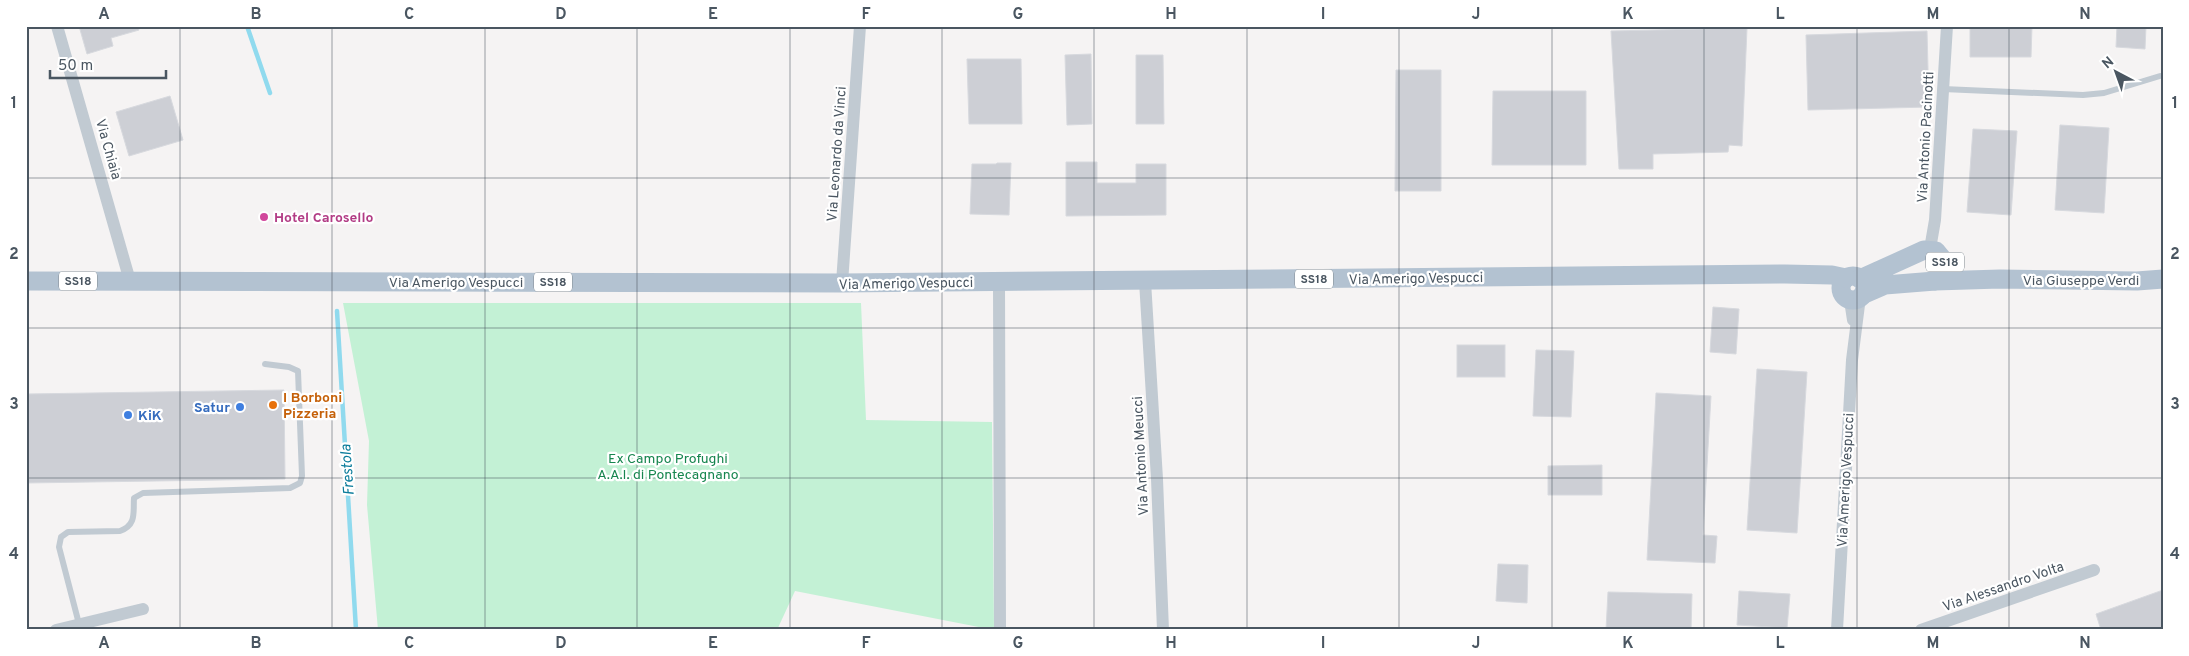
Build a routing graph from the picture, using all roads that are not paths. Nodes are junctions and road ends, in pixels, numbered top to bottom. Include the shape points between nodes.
1 (57, 26) edge
2 (860, 26) edge
3 (1947, 26) edge
4 (2160, 76) dead end
5 (1943, 89) junction
6 (1930, 249) junction
7 (1945, 262) junction
8 (2000, 279) junction
9 (2163, 279) edge
10 (26, 281) edge
11 (130, 281) junction
12 (1145, 281) junction
13 (1935, 281) junction
14 (999, 282) junction
15 (842, 283) junction
16 (1854, 291) junction
17 (265, 364) dead end
18 (2094, 570) dead end
19 (143, 610) dead end
20 (78, 624) junction
21 (56, 630) edge
22 (1000, 630) edge
23 (1163, 630) edge
24 (1837, 630) edge
25 (1921, 630) edge

1 - 11 street, Via Chiaia
2 - 15 street, Via Leonardo da Vinci
3 - 5 street, Via Antonio Pacinotti
4 - 5 lane via 2104,93 2083,95
5 - 6 street, Via Antonio Pacinotti via 1935,220
6 - 7 main road, Via Giuseppe Verdi / SS18 via 1940,254
6 - 16 main road, SS18 via 1917,252
7 - 8 main road, Via Giuseppe Verdi / SS18
7 - 13 main road, SS18 via 1944,270
8 - 9 main road, Via Giuseppe Verdi / SS18
8 - 13 main road, Via Giuseppe Verdi / SS18
10 - 11 main road, Via Amerigo Vespucci / SS18
11 - 15 main road, Via Amerigo Vespucci / SS18
12 - 14 main road, Via Amerigo Vespucci / SS18
12 - 16 main road, Via Amerigo Vespucci / SS18 via 1785,274 1832,275
12 - 23 street, Via Antonio Meucci
13 - 16 main road, Via Giuseppe Verdi / SS18
14 - 15 main road, Via Amerigo Vespucci / SS18
14 - 22 street
16 - 24 street, Via Amerigo Vespucci via 1855,330
17 - 20 lane via 298,371 300,484 290,488 143,493 134,498 134,520 128,528 68,532 61,537 59,547
18 - 25 street, Via Alessandro Volta
19 - 20 street
20 - 21 street

